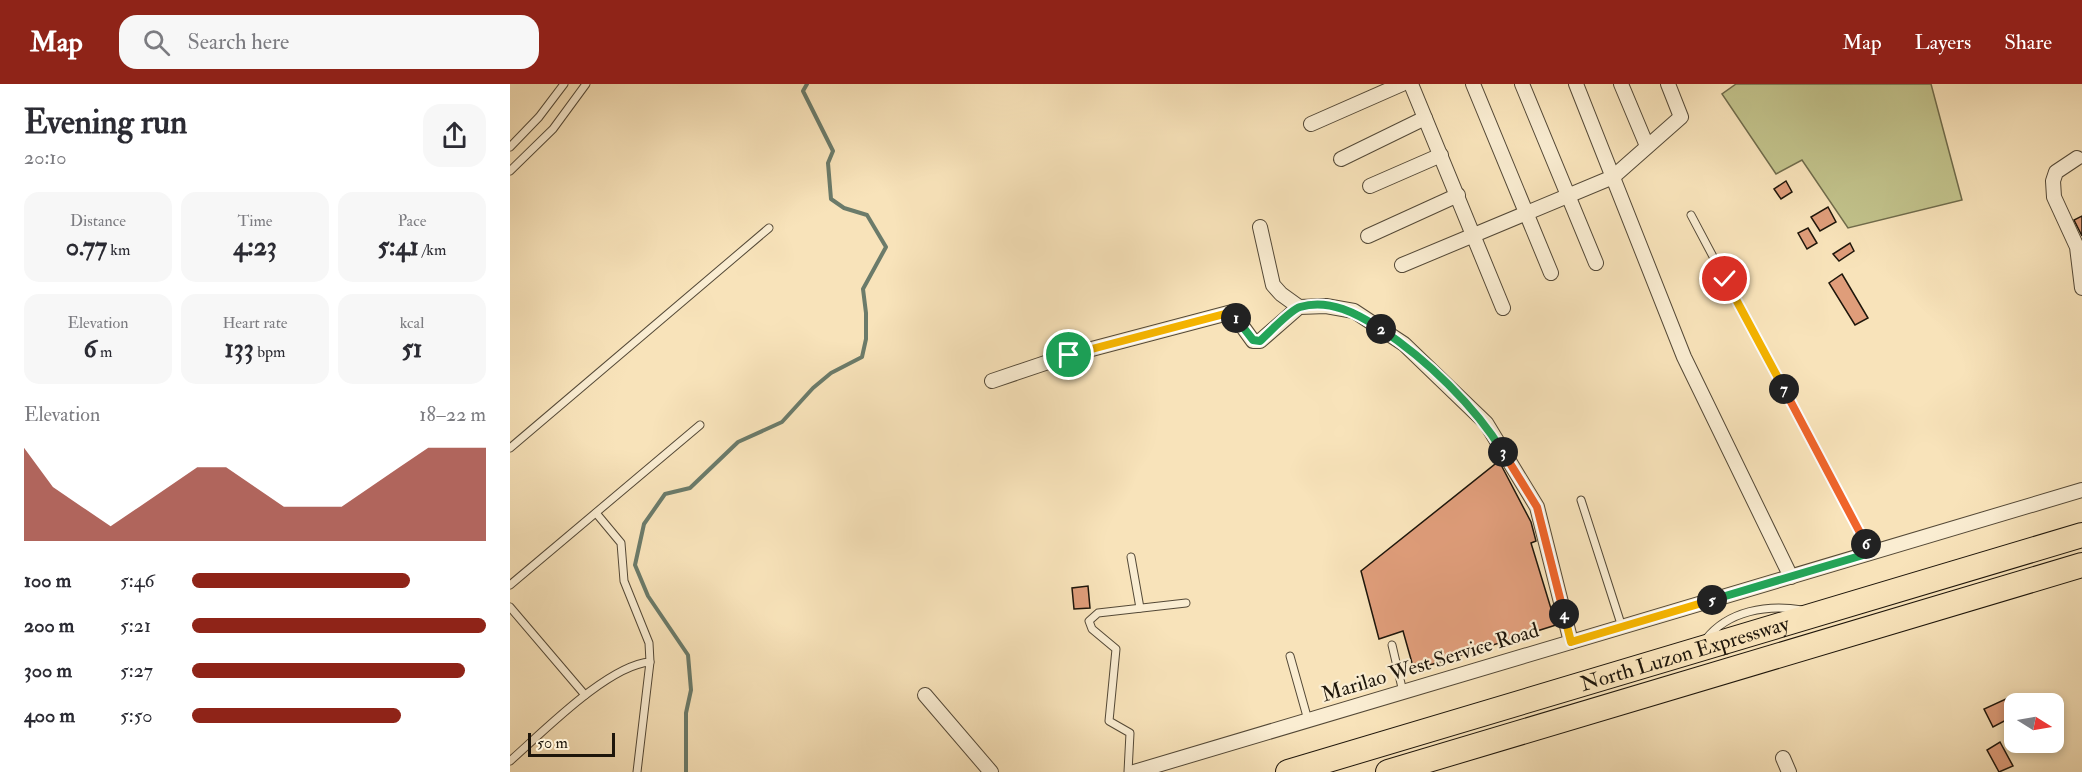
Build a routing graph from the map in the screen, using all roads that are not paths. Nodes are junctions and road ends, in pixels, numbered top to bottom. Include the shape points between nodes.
1 (564, 84) edge
2 (586, 84) edge
3 (1402, 84) edge
4 (1411, 84) edge
5 (1473, 84) edge
6 (1522, 84) edge
7 (1576, 84) edge
8 (1621, 84) edge
9 (1668, 84) edge
10 (1425, 118) junction
11 (1311, 124) dead end
12 (1647, 146) junction
13 (510, 147) edge
14 (1441, 155) junction
15 (2077, 158) dead end
16 (1341, 159) dead end
17 (510, 171) edge
18 (1613, 177) junction
19 (1370, 186) dead end
20 (1458, 195) junction
21 (1568, 196) junction
22 (1526, 214) junction
23 (1691, 215) dead end
24 (1260, 227) dead end
25 (769, 228) dead end
26 (1474, 234) junction
27 (1368, 236) dead end
28 (1596, 263) dead end
29 (1402, 265) dead end
30 (1551, 273) dead end
31 (2082, 288) edge
32 (1299, 307) junction
33 (1503, 308) dead end
34 (992, 381) dead end
35 (700, 426) dead end
36 (510, 448) edge
37 (2082, 490) edge
38 (1581, 500) dead end
39 (596, 513) junction
40 (2082, 535) edge
41 (1870, 553) junction
42 (1131, 557) dead end
43 (2082, 565) edge
44 (1791, 577) junction
45 (510, 585) edge
46 (1186, 603) dead end
47 (510, 607) edge
48 (1140, 608) junction
49 (1622, 627) junction
50 (1571, 642) junction
51 (1392, 645) dead end
52 (1290, 656) dead end
53 (650, 662) junction
54 (1403, 692) junction
55 (585, 695) junction
56 (925, 695) dead end
57 (1308, 720) junction
58 (1783, 758) dead end
59 (510, 761) edge
60 (637, 772) edge
61 (991, 772) edge
62 (1128, 772) edge
63 (1134, 772) edge
64 (1288, 772) edge
65 (1388, 772) edge
66 (1789, 772) edge

1 - 13 lane
2 - 17 lane via 553,129
3 - 11 street
4 - 10 street
5 - 22 street
6 - 21 street
7 - 18 street
8 - 12 street
9 - 12 street via 1681,117
10 - 14 street
10 - 16 street
12 - 18 street
14 - 19 street
14 - 20 street
15 - 31 street via 2056,172 2053,181 2054,197 2077,247
18 - 21 street
18 - 44 street via 1684,357
20 - 26 street
20 - 27 street
21 - 22 street
21 - 28 street
22 - 26 street
22 - 30 street
23 - 41 lane
24 - 32 street via 1274,285
25 - 36 lane
26 - 29 street
26 - 33 street
32 - 34 street via 1260,341 1253,340 1232,312 1069,355
32 - 50 street via 1354,311 1404,344 1486,423 1537,507
35 - 39 lane
37 - 41 street, Marilao West Service Road
38 - 49 lane
39 - 45 lane
39 - 53 lane via 621,543 624,581 648,637
40 - 64 highway, North Luzon Expressway
41 - 44 street, Marilao West Service Road
42 - 48 lane
43 - 65 highway, North Luzon Expressway
44 - 49 street, Marilao West Service Road
46 - 48 lane
47 - 55 lane
48 - 62 lane via 1098,613 1089,621 1092,629 1116,649 1109,721 1130,734
49 - 50 street, Marilao West Service Road
50 - 54 street, Marilao West Service Road
51 - 54 lane
52 - 57 lane
53 - 55 lane via 627,668
53 - 60 lane
54 - 57 street, Marilao West Service Road
55 - 59 lane
56 - 61 street
57 - 63 street, Marilao West Service Road
58 - 66 street

